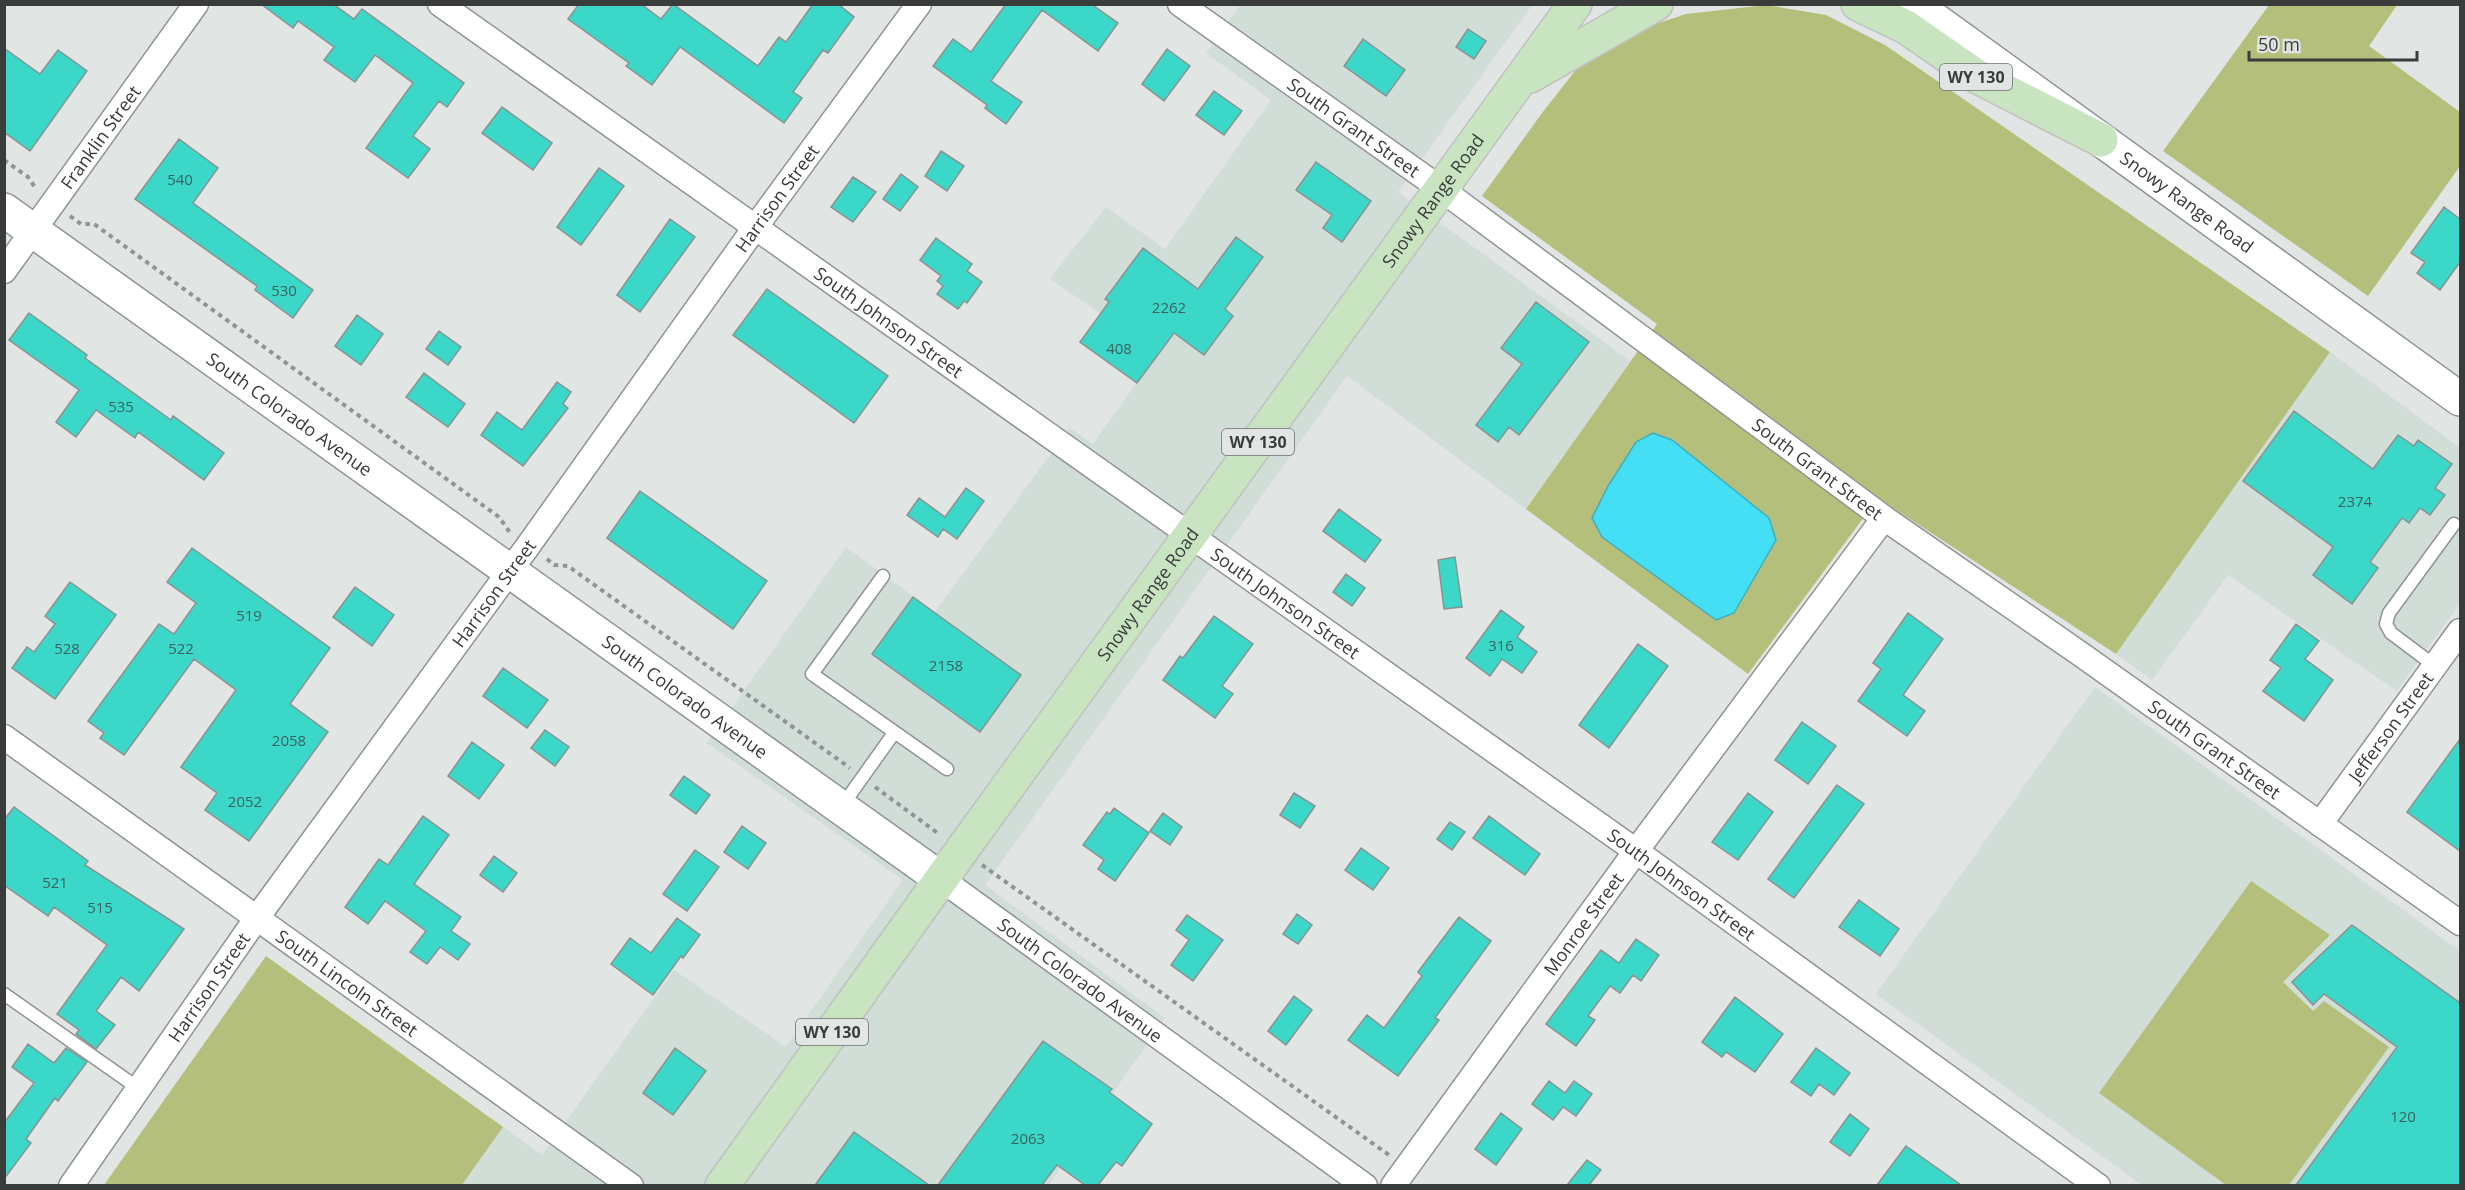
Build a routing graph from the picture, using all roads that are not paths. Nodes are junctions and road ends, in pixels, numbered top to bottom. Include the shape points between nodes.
1 (196, 4) edge
2 (440, 4) edge
3 (919, 4) edge
4 (1180, 4) edge
5 (1575, 4) edge
6 (1656, 4) edge
7 (1858, 4) edge
8 (1913, 4) edge
9 (1518, 83) junction
10 (2101, 140) junction
11 (1441, 189) junction
12 (4, 210) edge
13 (754, 229) junction
14 (34, 230) junction
15 (4, 271) edge
16 (2460, 399) edge
17 (1884, 518) junction
18 (2454, 524) dead end
19 (1190, 536) junction
20 (510, 571) junction
21 (883, 576) dead end
22 (2460, 631) edge
23 (2435, 666) junction
24 (894, 733) junction
25 (4, 737) edge
26 (947, 770) dead end
27 (841, 807) junction
28 (2320, 824) junction
29 (1636, 851) junction
30 (941, 879) junction
31 (256, 919) junction
32 (2460, 923) edge
33 (4, 994) edge
34 (138, 1089) junction
35 (2082, 1181) edge
36 (71, 1185) edge
37 (631, 1185) edge
38 (722, 1185) edge
39 (1365, 1185) edge
40 (1393, 1185) edge

1 - 14 street, Franklin Street
2 - 13 street, South Johnson Street
3 - 13 street, Harrison Street
4 - 11 street, South Grant Street
5 - 9 main road, Snowy Range Road / WY 130
6 - 9 main road, WY 130
7 - 10 main road, WY 130 via 1906,27 1978,77
8 - 10 street, Snowy Range Road / WY 130
9 - 11 main road, Snowy Range Road / WY 130
10 - 16 street, Snowy Range Road / WY 130
11 - 17 street, South Grant Street
11 - 19 main road, Snowy Range Road / WY 130
12 - 14 street, South Colorado Avenue
13 - 19 street, South Johnson Street
13 - 20 street, Harrison Street
14 - 15 street, Franklin Street
14 - 20 street, South Colorado Avenue
17 - 28 street, South Grant Street
17 - 29 street, Monroe Street
18 - 23 lane via 2386,624 2391,633
19 - 29 street, South Johnson Street
19 - 30 main road, Snowy Range Road / WY 130
20 - 27 street, South Colorado Avenue
20 - 31 street, Harrison Street
21 - 24 lane via 812,674
22 - 23 street, Jefferson Street
23 - 28 street, Jefferson Street
24 - 26 lane
24 - 27 lane
25 - 31 street, South Lincoln Street
27 - 30 street, South Colorado Avenue
28 - 32 street, South Grant Street
29 - 35 street, South Johnson Street
29 - 40 street, Monroe Street
30 - 38 main road, Snowy Range Road / WY 130
30 - 39 street, South Colorado Avenue
31 - 34 street, Harrison Street
31 - 37 street, South Lincoln Street
33 - 34 lane
34 - 36 street, Harrison Street

